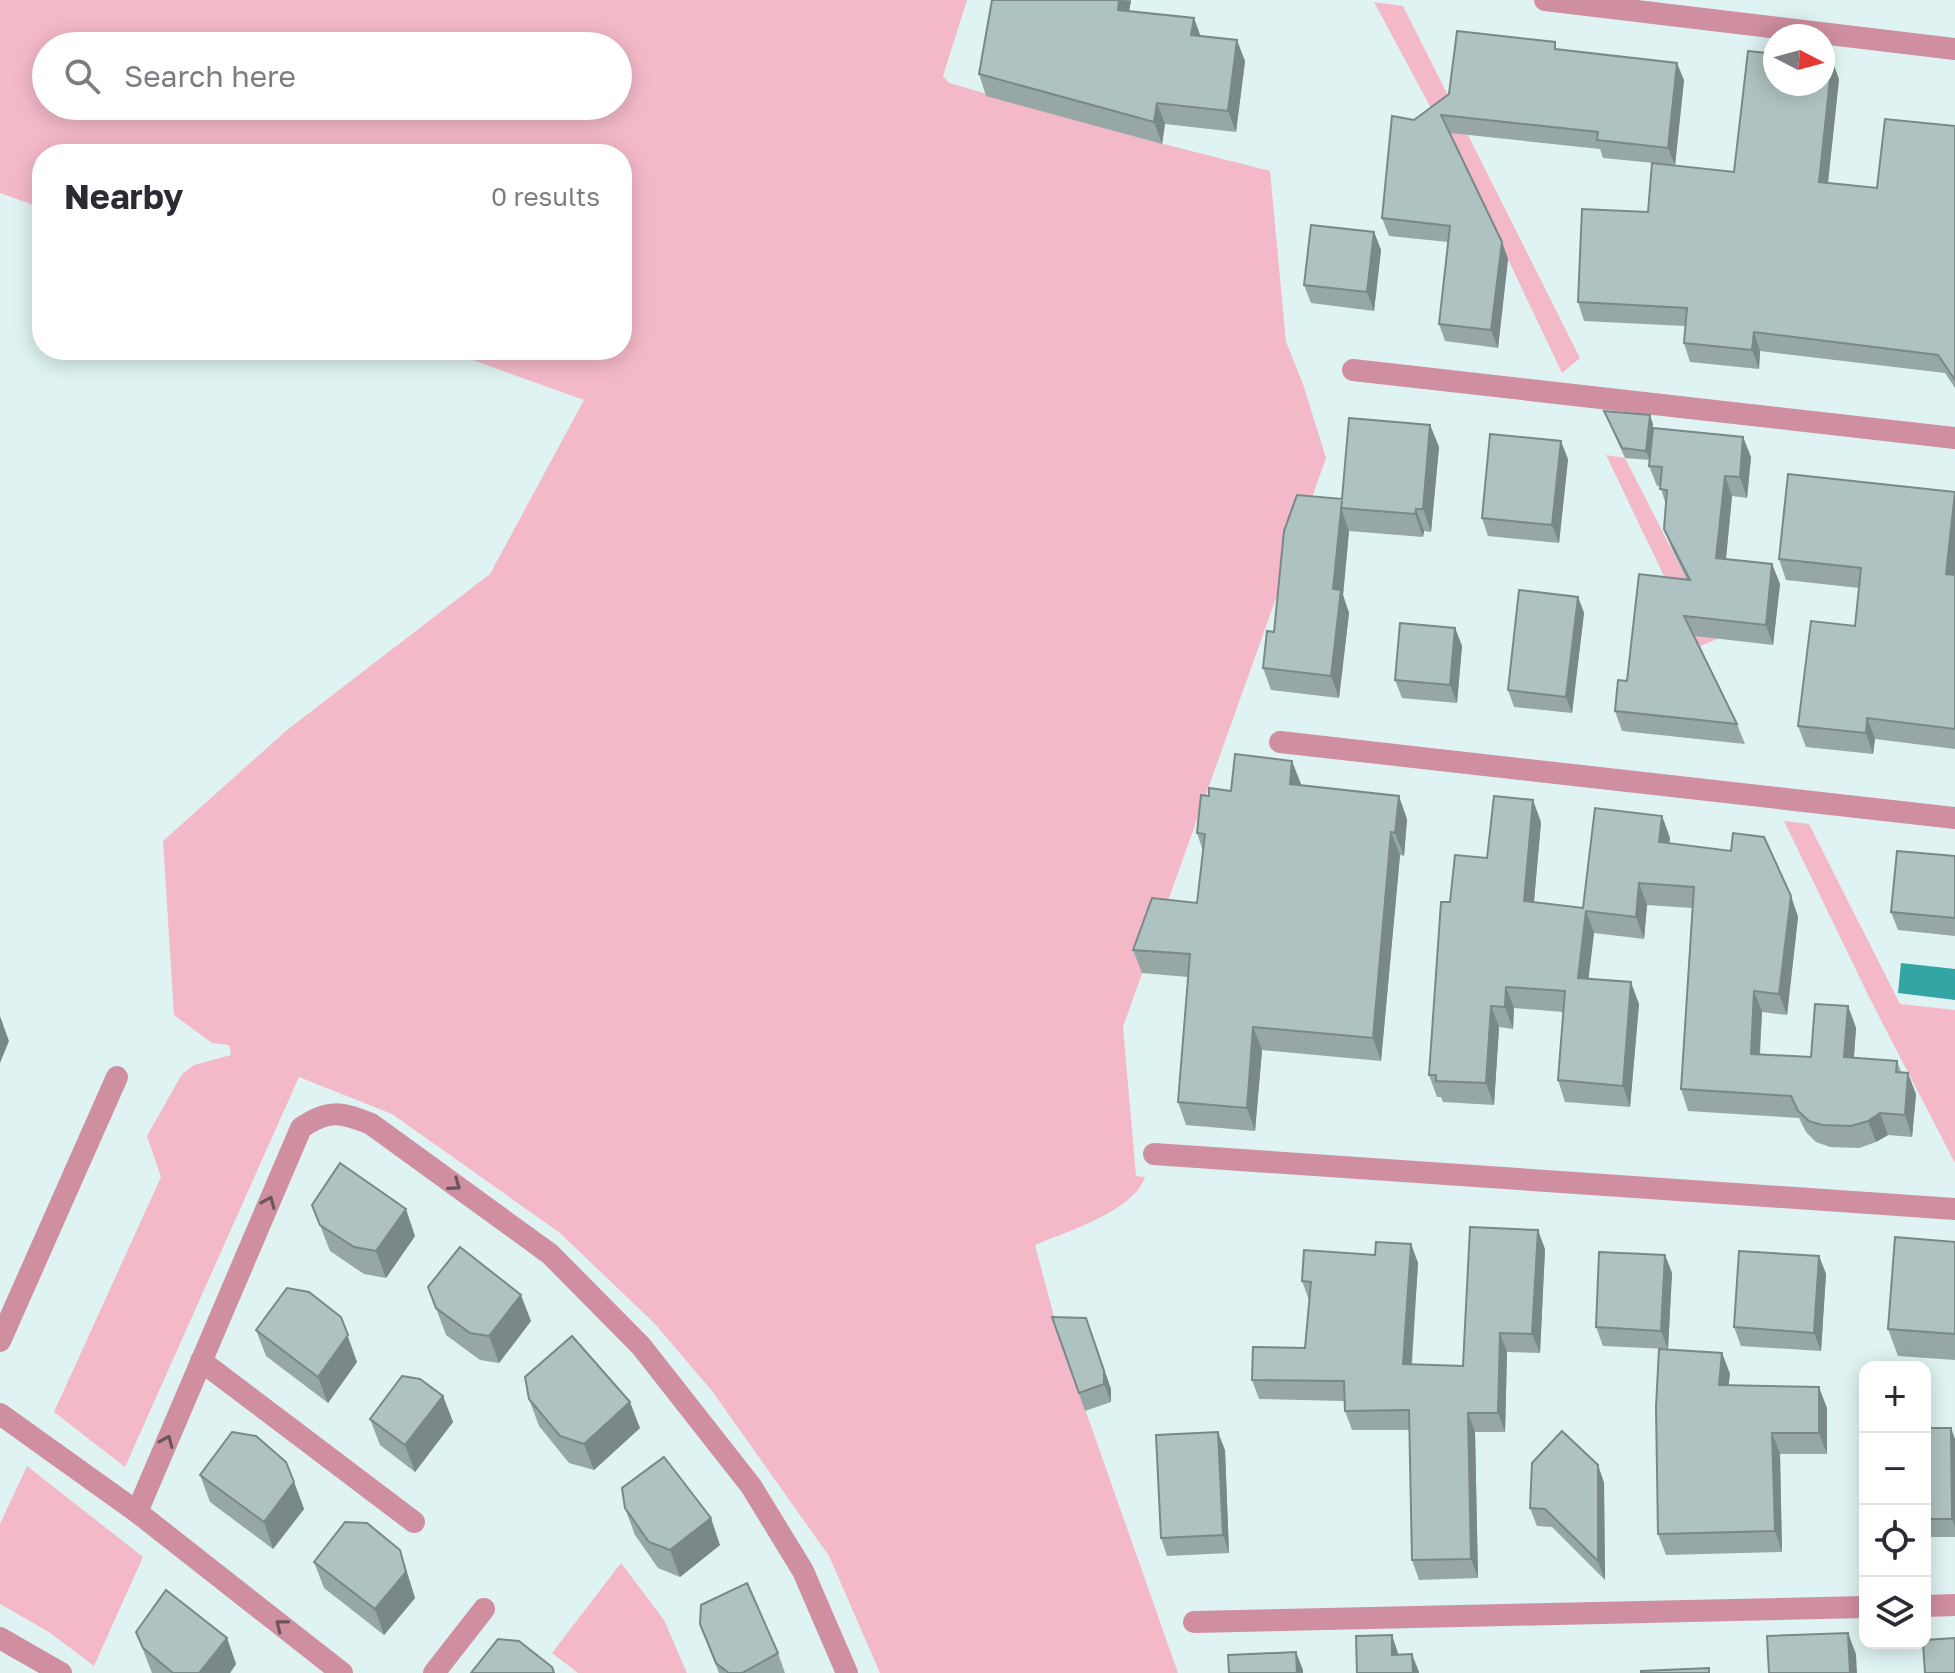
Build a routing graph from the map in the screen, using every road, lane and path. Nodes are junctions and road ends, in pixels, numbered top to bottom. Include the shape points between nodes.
1 (1545, 0) edge
2 (1955, 49) edge
3 (1353, 370) dead end
4 (1955, 438) edge
5 (1280, 742) dead end
6 (1955, 818) edge
7 (117, 1077) dead end
8 (1154, 1154) dead end
9 (1955, 1209) edge
10 (0, 1341) edge
11 (201, 1361) junction
12 (0, 1414) edge
13 (137, 1512) junction
14 (414, 1522) dead end
15 (1955, 1605) edge
16 (1931, 1606) edge
17 (1859, 1607) edge
18 (484, 1609) dead end
19 (1194, 1622) dead end
20 (0, 1638) edge
21 (61, 1673) edge
22 (342, 1673) edge
23 (434, 1673) edge
24 (847, 1673) edge

1 - 2 street
3 - 4 street
5 - 6 street
7 - 10 street
8 - 9 street
13 -> 11 street
11 - 14 street
11 -> 24 street via 301,1128 319,1115 346,1114 371,1124 550,1254 641,1346 758,1498 803,1571
12 - 13 street
22 -> 13 street
15 - 16 street
17 - 19 street
18 - 23 street
20 - 21 street

